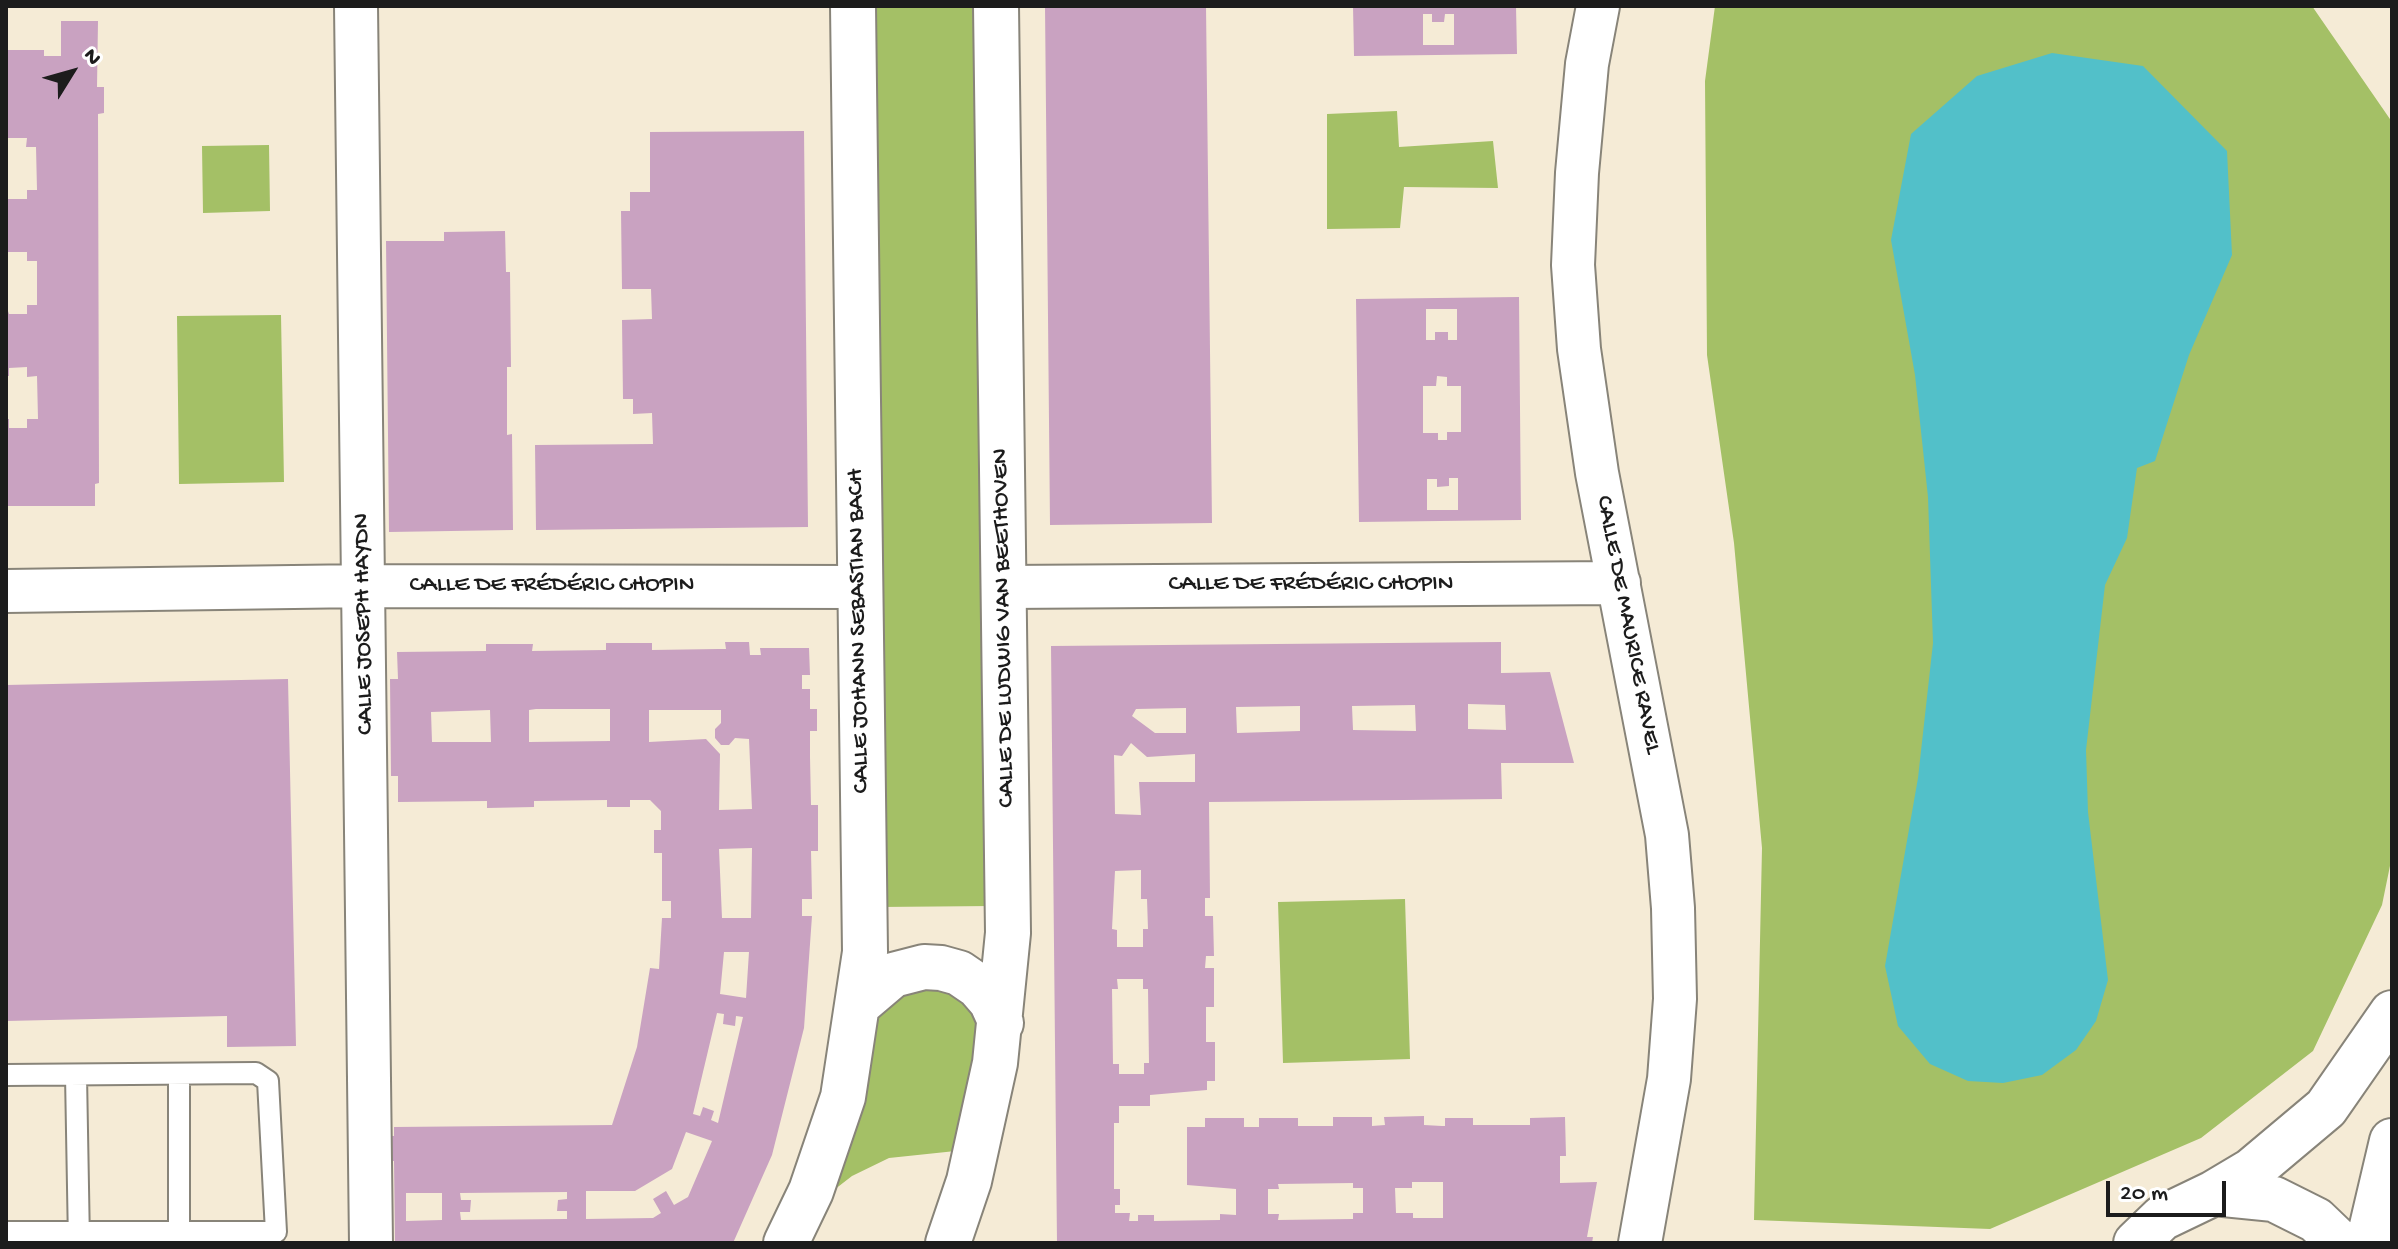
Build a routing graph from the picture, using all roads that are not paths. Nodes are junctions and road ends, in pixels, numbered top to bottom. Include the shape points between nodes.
1 (356, 6) edge
2 (853, 6) edge
3 (996, 6) edge
4 (1598, 6) edge
5 (1619, 583) junction
6 (365, 586) junction
7 (857, 587) junction
8 (1004, 587) junction
9 (6, 591) edge
10 (860, 1003) junction
11 (2392, 1013) edge
12 (1001, 1023) junction
13 (179, 1074) junction
14 (6, 1075) edge
15 (76, 1075) junction
16 (2392, 1141) edge
17 (2214, 1193) junction
18 (6, 1232) edge
19 (179, 1232) junction
20 (79, 1238) edge
21 (2366, 1239) edge
22 (371, 1243) edge
23 (786, 1243) edge
24 (948, 1243) edge
25 (1640, 1243) edge
26 (2136, 1243) edge

1 - 6 street, CALLE JOSEPH HAYDN
2 - 7 street, CALLE JOHANN SEBASTIAN BACH
3 - 8 street, CALLE DE LUDWIG VAN BEETHOVEN
4 - 5 street, CALLE DE MAURICE RAVEL via 1578,157 1573,265 1579,349
5 - 8 street, CALLE DE FRÉDÉRIC CHOPIN
5 - 25 street, CALLE DE MAURICE RAVEL via 1659,788 1673,908 1675,999 1669,1079
6 - 7 street, CALLE DE FRÉDÉRIC CHOPIN
6 - 9 street, CALLE DE FRÉDÉRIC CHOPIN
6 - 22 street, CALLE JOSEPH HAYDN
7 - 10 street, CALLE JOHANN SEBASTIAN BACH via 865,937
8 - 12 street, CALLE DE LUDWIG VAN BEETHOVEN via 1009,848
10 - 12 street via 893,975 941,968 978,986
10 - 23 street, CALLE JOHANN SEBASTIAN BACH via 831,1138
11 - 17 street via 2326,1108 2251,1171
12 - 24 street, CALLE DE LUDWIG VAN BEETHOVEN via 976,1152
13 - 15 lane
13 - 19 lane
13 - 19 lane via 256,1073 268,1081 276,1232
14 - 15 lane
15 - 20 lane
16 - 21 street
17 - 21 street via 2274,1199
17 - 26 street via 2162,1218
18 - 20 lane
19 - 20 lane

